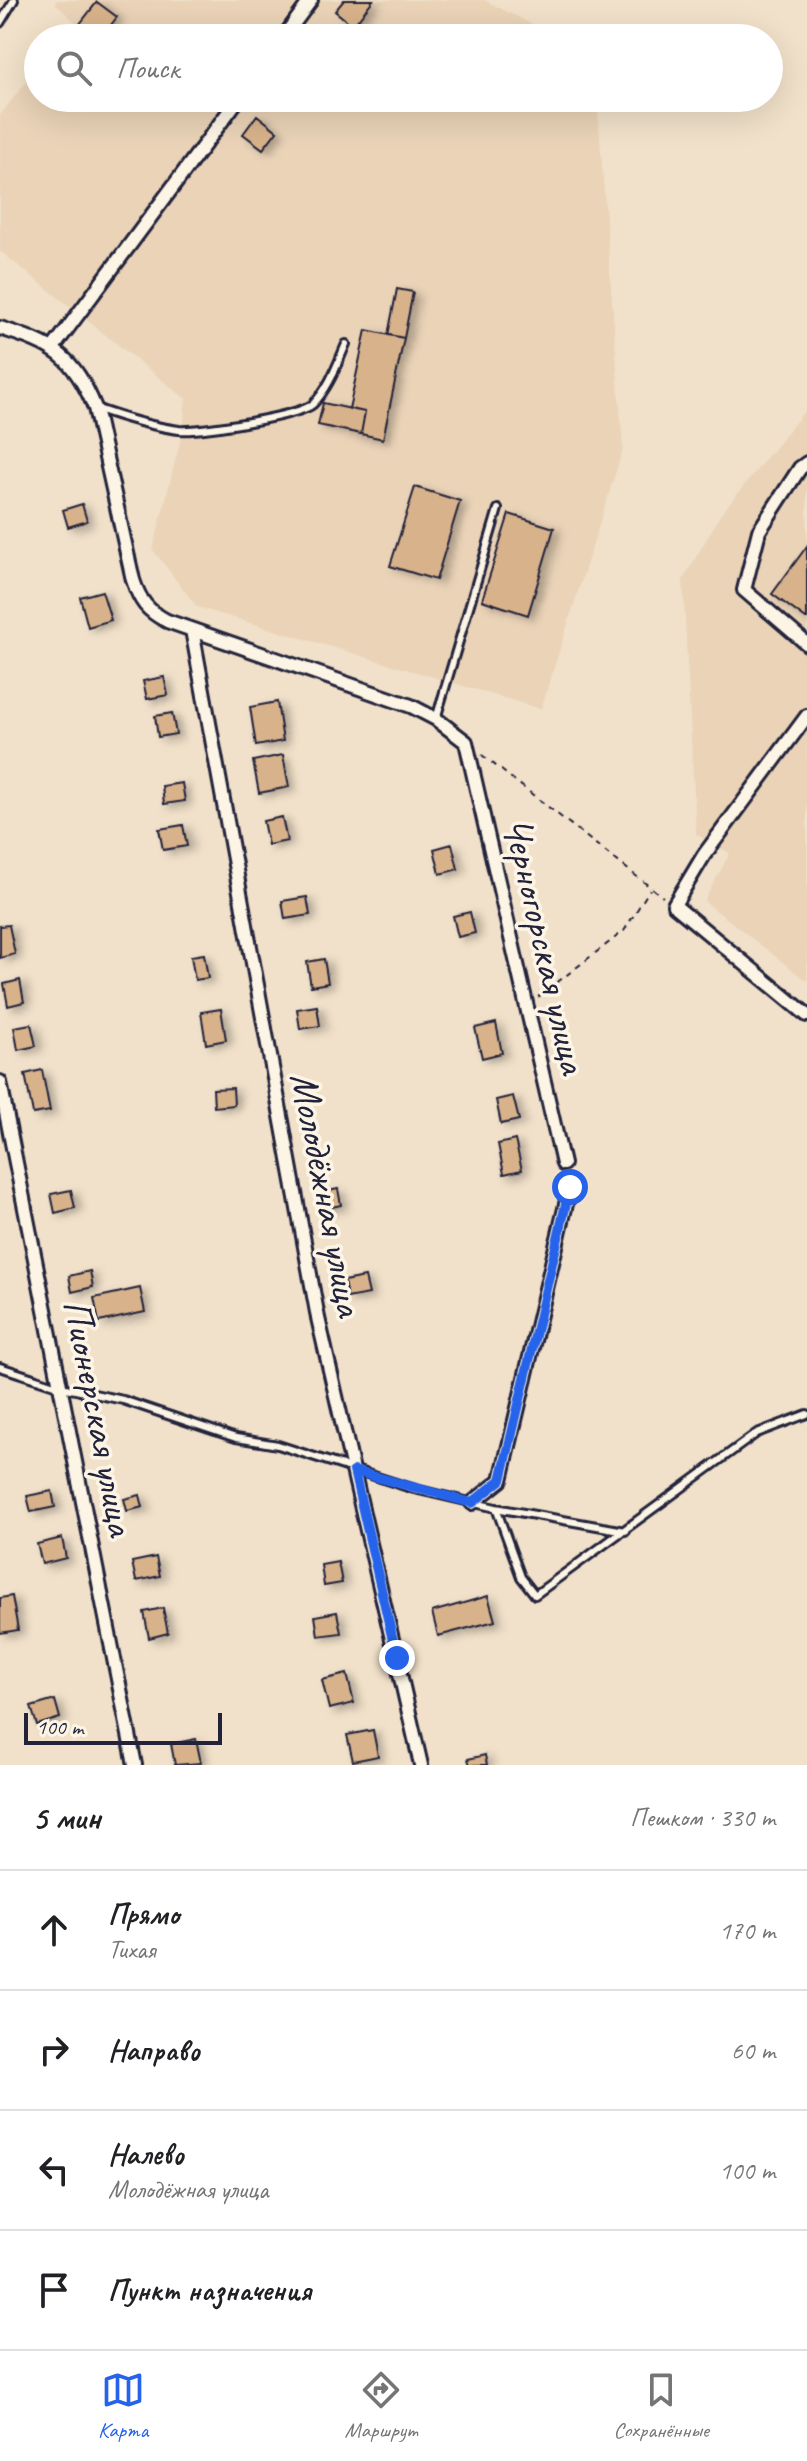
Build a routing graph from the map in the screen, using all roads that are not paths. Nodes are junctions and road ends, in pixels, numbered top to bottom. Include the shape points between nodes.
1 (14, 0) edge
2 (311, 0) edge
3 (0, 23) edge
4 (293, 24) edge
5 (229, 112) edge
6 (0, 328) edge
7 (346, 344) dead end
8 (53, 348) junction
9 (95, 408) junction
10 (807, 463) edge
11 (498, 509) dead end
12 (192, 630) junction
13 (807, 644) edge
14 (807, 716) edge
15 (436, 719) junction
16 (807, 1015) edge
17 (0, 1082) edge
18 (563, 1164) dead end
19 (570, 1187) dead end
20 (0, 1367) edge
21 (61, 1387) junction
22 (807, 1414) edge
23 (354, 1471) junction
24 (472, 1503) junction
25 (496, 1508) junction
26 (625, 1531) junction
27 (135, 1765) edge
28 (421, 1765) edge

1 - 3 lane
2 - 4 street
5 - 8 street
6 - 8 street
7 - 9 lane via 333,376 311,406 284,416 183,430 139,424
8 - 9 street via 84,382
9 - 12 street via 140,601 152,614
10 - 13 street via 759,531 744,590
11 - 15 lane
12 - 15 street
12 - 23 street, Молодёжная улица via 318,1318
14 - 16 street via 704,855 674,905
15 - 18 street, Черногорская улица via 466,742
17 - 21 street, Пионерская улица
19 - 24 street via 501,1480
20 - 21 lane
21 - 23 lane via 123,1400
21 - 27 street, Пионерская улица
22 - 26 lane via 757,1433
23 - 24 lane
23 - 28 street, Молодёжная улица
24 - 25 lane
25 - 26 lane
25 - 26 lane via 521,1577 535,1595

